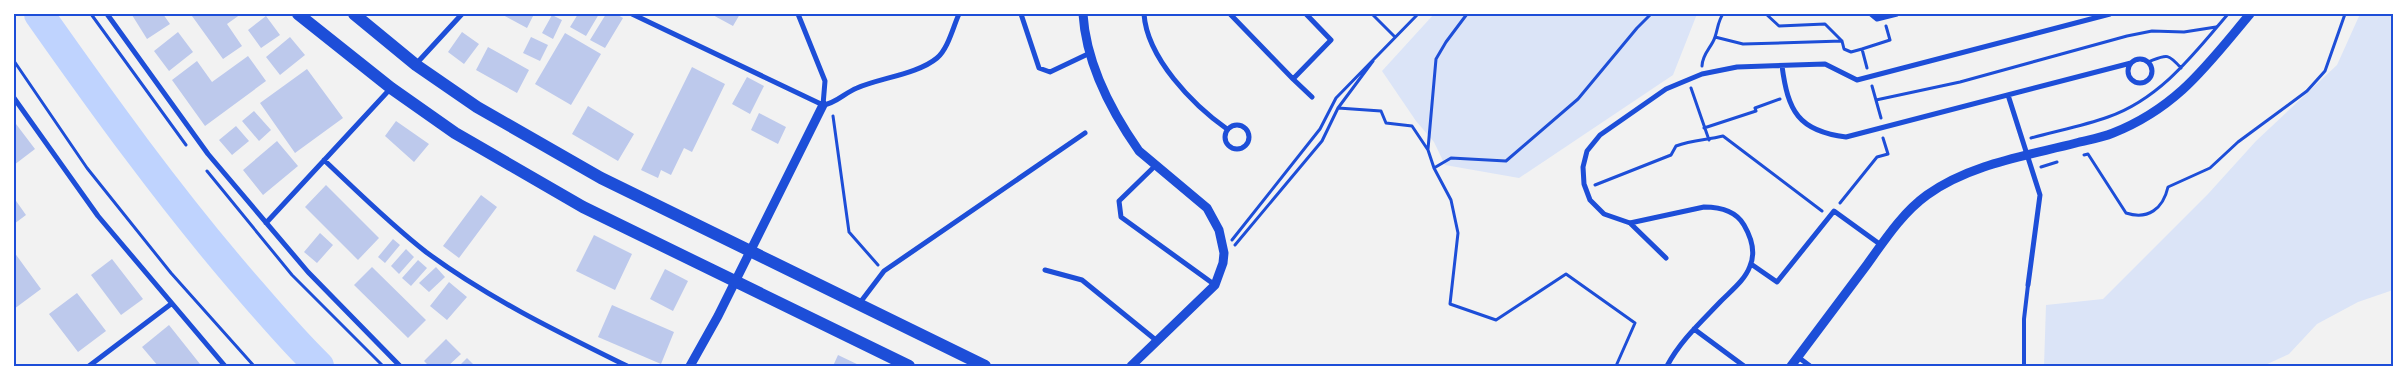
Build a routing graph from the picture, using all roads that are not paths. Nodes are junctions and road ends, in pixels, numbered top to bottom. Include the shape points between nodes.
1 (107, 14) edge
2 (298, 14) edge
3 (354, 14) edge
4 (462, 14) edge
5 (632, 14) edge
6 (798, 14) edge
7 (959, 14) edge
8 (1021, 14) edge
9 (1083, 14) edge
10 (1144, 14) edge
11 (1230, 14) edge
12 (1306, 14) edge
13 (1871, 14) edge
14 (1897, 14) edge
15 (2110, 14) edge
16 (2250, 14) edge
17 (1090, 53) junction
18 (2131, 63) junction
19 (416, 65) junction
20 (1782, 66) junction
21 (1293, 79) junction
22 (391, 88) junction
23 (2008, 95) junction
24 (14, 98) edge
25 (1312, 98) dead end
26 (823, 105) junction
27 (1227, 129) junction
28 (1085, 133) dead end
29 (2028, 155) junction
30 (324, 160) junction
31 (1156, 165) junction
32 (266, 223) junction
33 (1630, 223) junction
34 (1881, 245) junction
35 (749, 252) junction
36 (1666, 258) dead end
37 (1751, 264) junction
38 (1045, 270) dead end
39 (735, 282) junction
40 (1215, 285) junction
41 (2028, 285) joint
42 (171, 304) junction
43 (858, 305) junction
44 (1694, 329) junction
45 (1157, 341) junction
46 (1798, 357) junction
47 (89, 366) edge
48 (225, 366) edge
49 (400, 366) edge
50 (627, 366) edge
51 (690, 366) edge
52 (909, 366) edge
53 (985, 366) edge
54 (1131, 366) edge
55 (1667, 366) edge
56 (1744, 366) edge
57 (1792, 366) edge
58 (1810, 366) edge
59 (2024, 366) edge

1 - 32 street via 208,154
2 - 22 main road
3 - 19 main road
4 - 19 street
5 - 26 street
6 - 26 street via 825,81
7 - 26 street via 936,59 925,66 855,89 834,103
8 - 17 street via 1039,68 1050,72
9 - 17 street
10 - 27 street via 1151,42 1176,81 1190,99
11 - 21 street
12 - 21 street via 1331,40
13 - 14 street via 1877,19
15 - 20 street via 1870,78 1857,80 1825,64
16 - 29 street via 2202,71 2156,112 2111,134
17 - 31 street via 1130,138
18 - 18 street via 2128,73 2132,80 2146,82 2152,68 2148,62 2142,59
18 - 23 street
19 - 35 main road via 477,107 601,178
20 - 23 street via 1788,96 1797,117 1826,135 1846,137
20 - 33 street via 1737,67 1702,74 1666,89 1600,134 1587,151 1583,167 1586,189 1590,200 1604,214
21 - 25 street
22 - 30 street
22 - 39 main road via 455,133 583,207
23 - 29 street
24 - 42 street via 98,216
26 - 35 street
27 - 27 street via 1234,125 1242,126 1249,136 1247,144 1241,148 1230,147 1225,137
28 - 43 street via 884,271
29 - 34 street via 1979,168 1944,184 1911,208
29 - 41 street via 2040,195
30 - 32 street
30 - 50 street via 398,230 451,270 510,306
31 - 40 street via 1207,208 1219,230 1224,249 1223,263
31 - 40 street via 1120,201 1121,217
32 - 49 street via 308,272
33 - 36 street
33 - 37 street via 1716,207 1742,221 1753,246
34 - 37 street via 1834,211 1777,282
34 - 46 street
35 - 39 street
35 - 43 main road
37 - 44 street via 1743,280
38 - 45 street via 1082,280
39 - 51 street
39 - 52 main road
40 - 45 street
41 - 59 lane
42 - 47 street
42 - 48 street
43 - 53 main road
44 - 55 street via 1675,350
44 - 56 street
45 - 54 street
46 - 57 street
46 - 58 street

